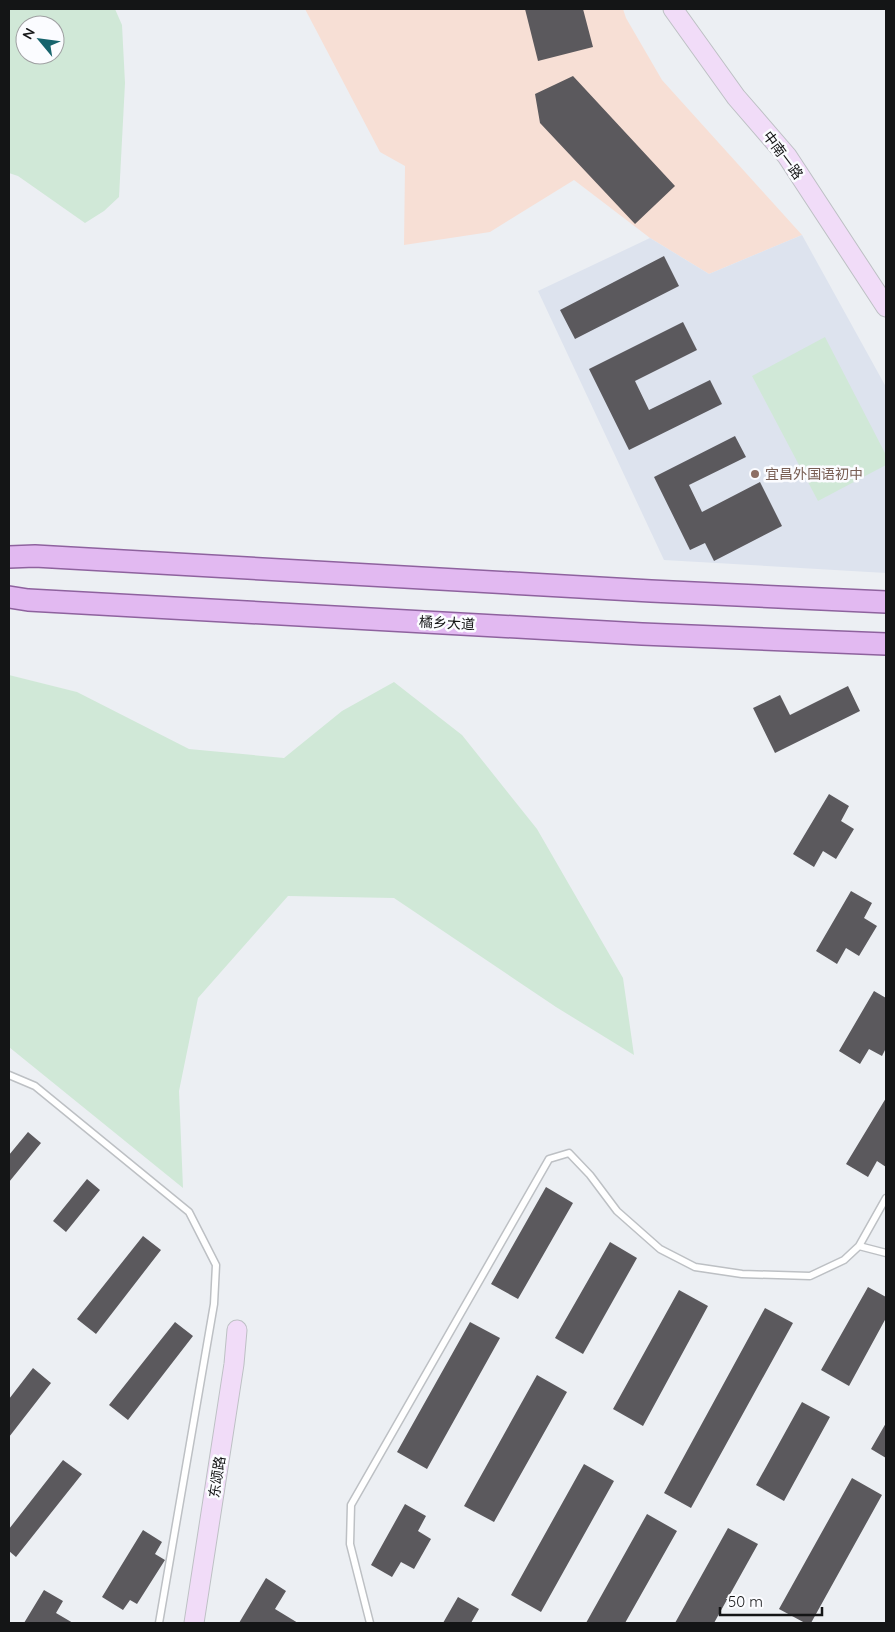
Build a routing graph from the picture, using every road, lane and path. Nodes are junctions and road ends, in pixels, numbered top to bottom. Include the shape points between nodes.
1 (673, 9) edge
2 (886, 308) edge
3 (9, 552) edge
4 (36, 556) junction
5 (9, 557) edge
6 (15, 599) edge
7 (886, 602) edge
8 (886, 644) edge
9 (9, 1075) edge
10 (886, 1198) edge
11 (859, 1246) junction
12 (886, 1253) edge
13 (237, 1330) dead end
14 (159, 1623) edge
15 (194, 1623) edge
16 (370, 1623) edge

1 - 2 street, 中南一路 via 736,97 787,156
3 - 4 main road
4 - 5 main road
4 - 7 main road
6 - 8 main road, 橘乡大道 via 642,634
9 - 14 lane via 34,1086 189,1212 216,1265 214,1304
10 - 11 lane
11 - 12 lane
11 - 16 lane via 844,1260 810,1276 742,1274 695,1267 660,1249 617,1211 569,1153 549,1159 351,1505 350,1544
13 - 15 street, 东颂路

